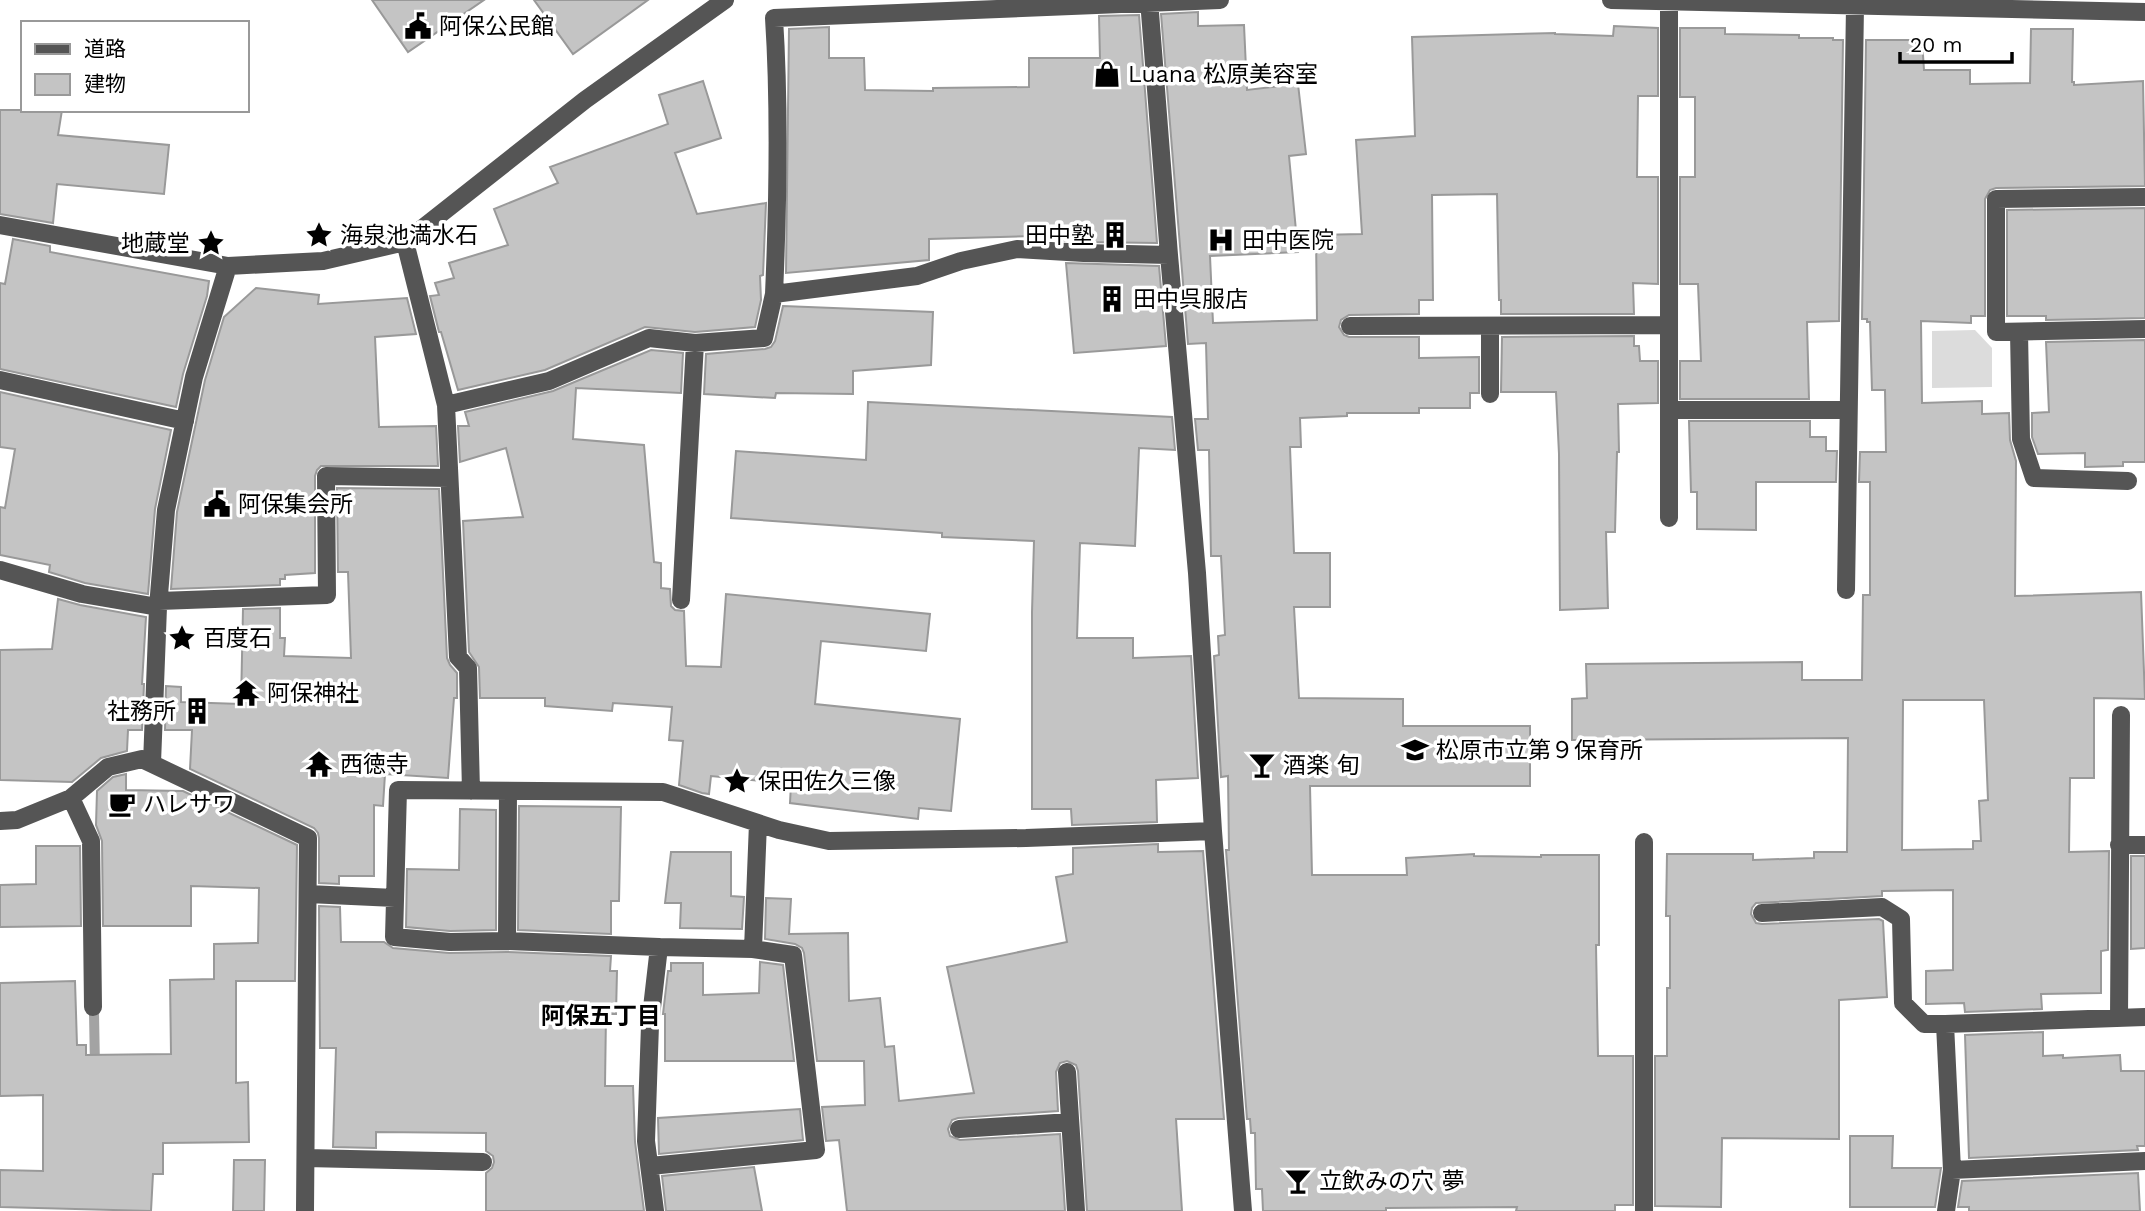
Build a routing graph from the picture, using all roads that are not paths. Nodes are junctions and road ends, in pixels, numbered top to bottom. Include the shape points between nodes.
1 (725, 0) edge
2 (1220, 0) edge
3 (1611, 0) edge
4 (1669, 1) edge
5 (1149, 2) edge
6 (1747, 2) edge
7 (1855, 6) junction
8 (2144, 8) edge
9 (2145, 197) edge
10 (0, 225) edge
11 (405, 242) junction
12 (1169, 255) junction
13 (228, 267) junction
14 (774, 294) junction
15 (1669, 325) junction
16 (1350, 326) dead end
17 (1490, 326) junction
18 (2145, 330) edge
19 (2019, 331) junction
20 (695, 343) junction
21 (0, 380) edge
22 (1490, 394) dead end
23 (446, 405) junction
24 (1669, 410) junction
25 (1848, 410) junction
26 (185, 421) junction
27 (449, 478) junction
28 (2127, 481) dead end
29 (1669, 518) dead end
30 (0, 570) edge
31 (1846, 590) dead end
32 (681, 600) dead end
33 (159, 604) junction
34 (2121, 715) dead end
35 (152, 763) junction
36 (471, 791) junction
37 (508, 791) junction
38 (71, 798) junction
39 (0, 821) edge
40 (758, 823) junction
41 (1213, 831) junction
42 (1644, 842) dead end
43 (2119, 845) junction
44 (2145, 845) edge
45 (307, 894) junction
46 (395, 898) junction
47 (1762, 913) dead end
48 (507, 941) junction
49 (659, 947) junction
50 (753, 948) junction
51 (93, 1007) dead end
52 (2145, 1017) edge
53 (2119, 1018) junction
54 (1945, 1024) junction
55 (1067, 1072) dead end
56 (1070, 1122) junction
57 (959, 1129) dead end
58 (306, 1158) junction
59 (2145, 1161) edge
60 (483, 1162) dead end
61 (650, 1166) junction
62 (1952, 1170) junction
63 (306, 1211) edge
64 (655, 1211) edge
65 (1076, 1211) edge
66 (1243, 1211) edge
67 (1644, 1211) edge
68 (1946, 1211) edge

1 - 11 street via 585,100
2 - 5 street
3 - 4 street
4 - 6 street
4 - 15 street
5 - 12 street
5 - 14 street via 774,18 779,183
6 - 7 street
7 - 8 street
7 - 25 street
9 - 19 street via 1996,199 1996,332
10 - 13 street
11 - 13 street via 323,261
11 - 23 street
12 - 14 street via 1017,248 917,276
12 - 41 street via 1197,573
13 - 26 street
14 - 20 street via 764,338
15 - 17 street
15 - 24 street
16 - 17 street
17 - 22 street
18 - 19 street
19 - 28 street via 2021,439 2034,478
20 - 23 street via 649,338 549,381
20 - 32 street
21 - 26 street
23 - 27 street
24 - 25 street
24 - 29 street
25 - 31 street
26 - 33 street via 166,510
27 - 33 street via 326,477 327,596
27 - 36 street via 458,657 468,668
30 - 33 street via 82,594
33 - 35 street
34 - 43 street
35 - 38 street via 142,759 108,767
35 - 45 street via 308,838
36 - 37 street
36 - 46 street via 398,790
37 - 40 street via 663,792
37 - 48 street
38 - 39 street via 17,820
38 - 51 street via 91,841
40 - 41 street via 829,841
40 - 50 street
41 - 66 street
42 - 67 street
43 - 44 street
43 - 53 street
45 - 46 street
45 - 58 street
46 - 48 street via 394,937
47 - 54 street via 1882,907 1901,919 1903,1003 1924,1024
48 - 49 street
49 - 50 street
49 - 61 street via 650,1025 646,1141
50 - 61 street via 793,955 816,1150
52 - 53 street
53 - 54 street
54 - 62 street
55 - 56 street
56 - 57 street
56 - 65 street
58 - 60 street
58 - 63 street
59 - 62 street
61 - 64 street
62 - 68 street

